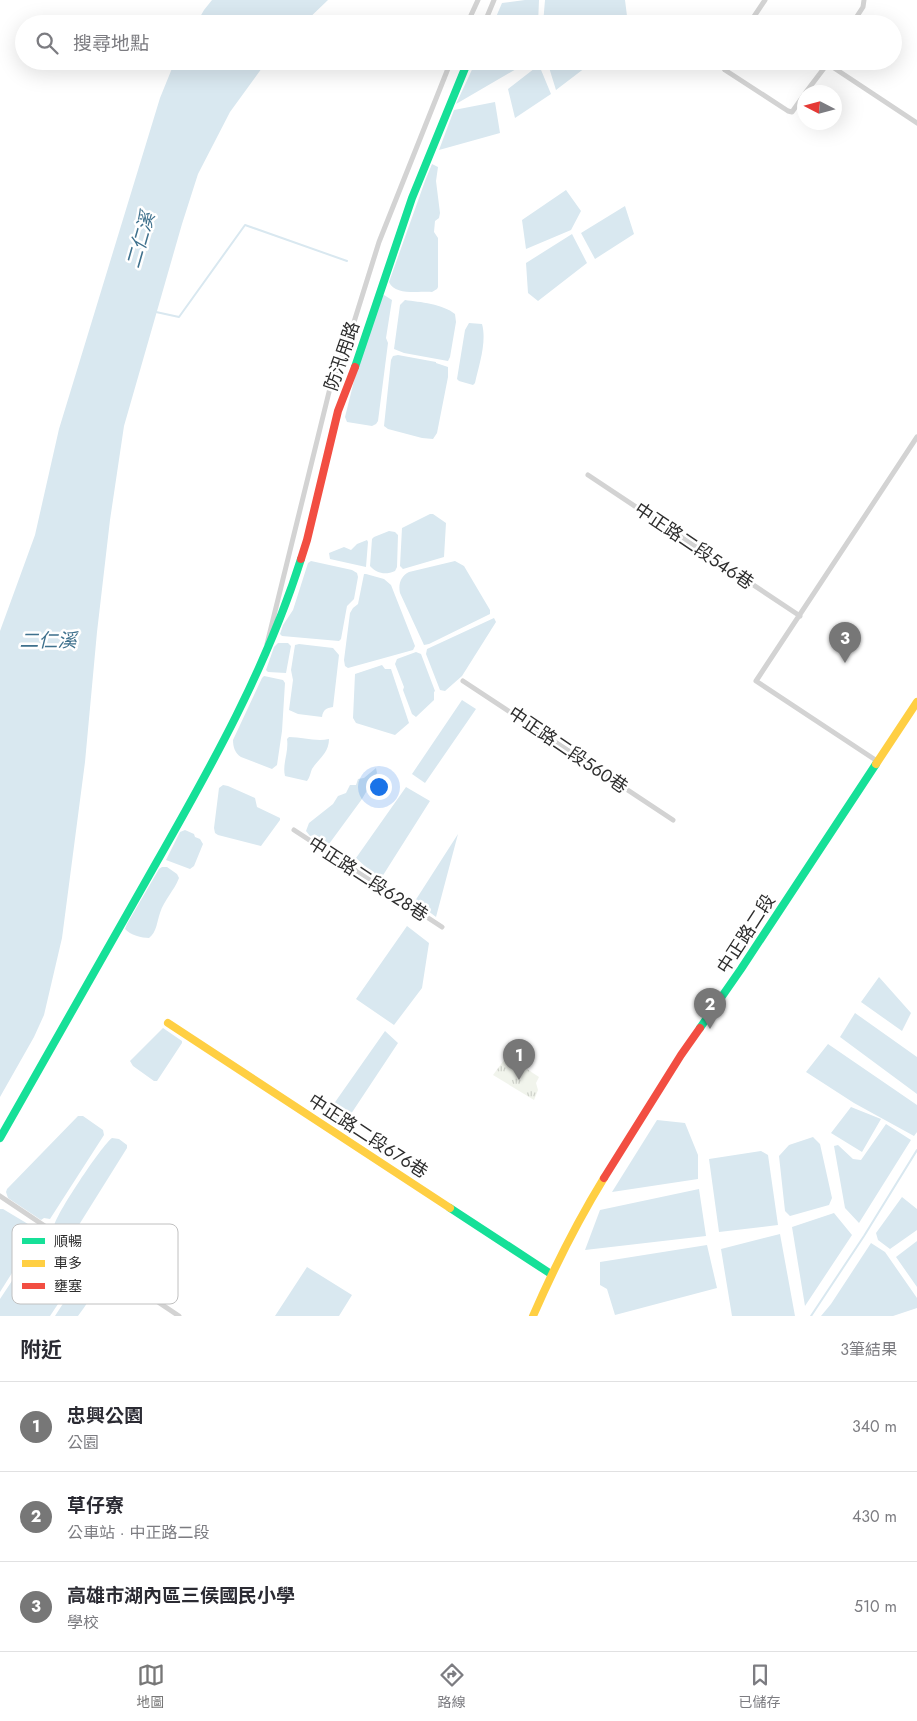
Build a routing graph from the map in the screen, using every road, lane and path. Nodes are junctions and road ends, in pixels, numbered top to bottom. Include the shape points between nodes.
1 (478, 0) edge
2 (494, 0) edge
3 (765, 0) edge
4 (864, 0) edge
5 (471, 15) edge
6 (488, 15) edge
7 (755, 15) edge
8 (858, 15) edge
9 (446, 70) edge
10 (464, 70) edge
11 (725, 70) edge
12 (822, 70) edge
13 (840, 70) edge
14 (811, 85) edge
15 (797, 105) edge
16 (917, 122) edge
17 (917, 437) edge
18 (588, 475) dead end
19 (800, 616) junction
20 (263, 660) junction
21 (464, 681) dead end
22 (917, 702) edge
23 (877, 761) junction
24 (673, 820) dead end
25 (294, 830) dead end
26 (442, 927) dead end
27 (168, 1023) dead end
28 (0, 1138) edge
29 (0, 1196) edge
30 (42, 1224) edge
31 (551, 1274) junction
32 (161, 1304) edge
33 (179, 1316) edge
34 (533, 1316) edge

1 - 5 street
2 - 6 street
3 - 7 street
4 - 8 street
9 - 20 street, 防汛用路 via 379,242 330,388
10 - 20 street via 412,198 338,411 307,540 288,600
11 - 15 street via 788,112
12 - 14 street
13 - 16 street
17 - 19 street
18 - 19 street, 中正路二段546巷
19 - 23 street via 756,681
20 - 28 street via 206,775
21 - 24 street, 中正路二段560巷
22 - 23 street, 中正路二段
23 - 31 street, 中正路二段 via 742,969 681,1055 603,1179
25 - 26 street, 中正路二段628巷
27 - 31 street, 中正路二段676巷
29 - 30 street
31 - 34 street, 中正路二段
32 - 33 street

